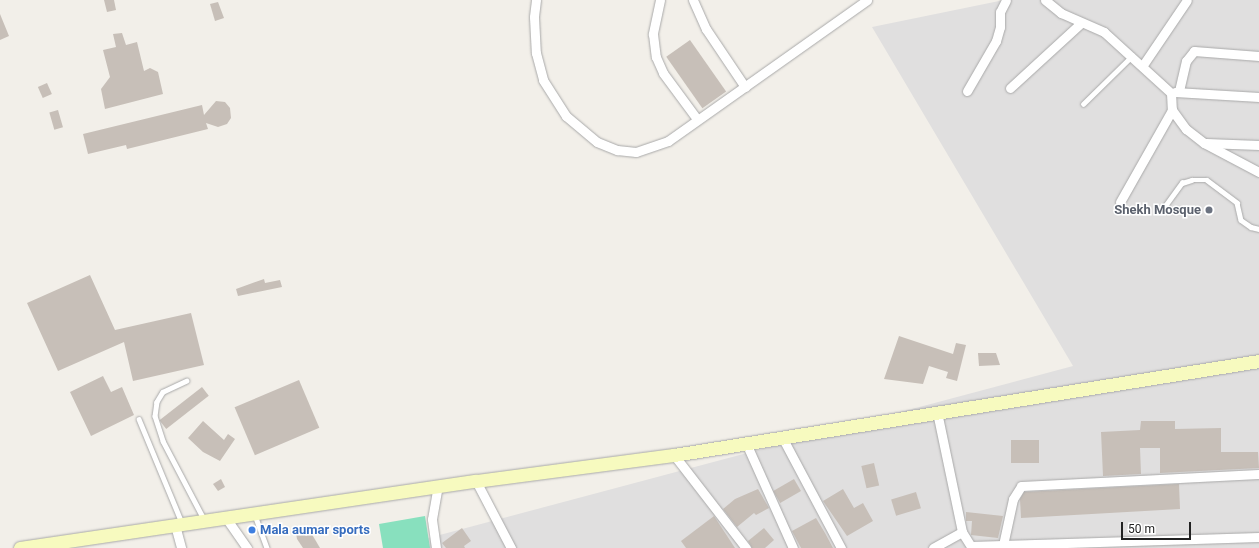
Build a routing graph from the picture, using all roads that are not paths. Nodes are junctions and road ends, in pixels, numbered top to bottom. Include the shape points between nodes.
1 (536, 0) edge
2 (660, 0) edge
3 (693, 0) edge
4 (867, 0) edge
5 (1006, 0) edge
6 (1045, 0) edge
7 (1187, 0) edge
8 (1081, 23) junction
9 (1132, 56) junction
10 (1259, 56) edge
11 (1143, 65) junction
12 (745, 87) junction
13 (1010, 88) dead end
14 (967, 92) dead end
15 (1175, 92) junction
16 (1259, 97) edge
17 (1083, 104) dead end
18 (1172, 110) junction
19 (697, 119) junction
20 (1204, 143) junction
21 (1259, 145) edge
22 (1259, 172) edge
23 (1120, 202) dead end
24 (1165, 206) dead end
25 (1259, 229) edge
26 (1259, 361) edge
27 (187, 381) dead end
28 (937, 412) junction
29 (139, 419) dead end
30 (782, 437) junction
31 (746, 443) junction
32 (674, 455) junction
33 (1259, 474) edge
34 (476, 480) junction
35 (438, 486) junction
36 (254, 513) junction
37 (226, 518) junction
38 (205, 520) junction
39 (179, 524) junction
40 (962, 532) junction
41 (1259, 537) edge
42 (1193, 538) junction
43 (1003, 545) junction
44 (971, 547) edge
45 (20, 548) edge
46 (181, 548) edge
47 (247, 548) edge
48 (267, 548) edge
49 (436, 548) edge
50 (511, 548) edge
51 (746, 548) edge
52 (793, 548) edge
53 (841, 548) edge
54 (933, 548) edge
55 (1193, 548) edge

1 - 19 street via 536,53 543,80 566,116 598,142 617,150 636,152 668,141
2 - 19 street via 653,34 656,57 663,72
3 - 12 street via 706,29
4 - 12 street
5 - 14 street via 1000,12 1000,27 996,41
6 - 8 street via 1061,13
7 - 11 street
8 - 9 street via 1104,32
8 - 13 street
9 - 11 street
9 - 17 lane
10 - 15 street via 1194,51 1186,61
11 - 15 street
12 - 19 street
15 - 16 street
15 - 18 street
18 - 20 street via 1186,128
18 - 23 street
20 - 21 street
20 - 22 street
24 - 25 lane via 1182,183 1207,180 1237,203 1241,220
26 - 28 street
27 - 38 lane via 163,392 157,402 155,416 163,441
28 - 30 street
28 - 40 street
29 - 39 lane
30 - 31 street
30 - 53 street
31 - 32 street
31 - 52 street
32 - 34 street
32 - 51 street
33 - 43 street via 1021,486 1013,499
34 - 35 street
34 - 50 street
35 - 36 street
35 - 49 street via 432,519
36 - 37 street
36 - 48 lane
37 - 38 street
37 - 47 street
38 - 39 street
39 - 45 street
39 - 46 street
40 - 44 street
40 - 54 street
41 - 42 street
42 - 43 street
42 - 55 street
43 - 44 street

